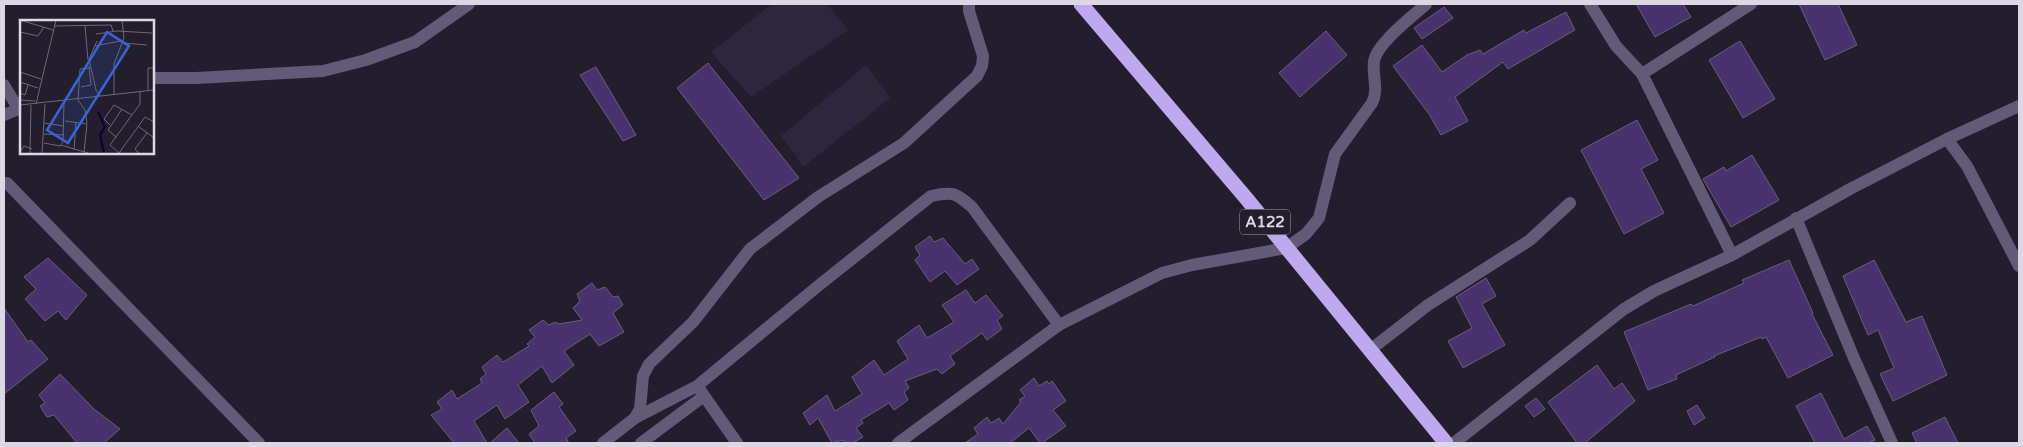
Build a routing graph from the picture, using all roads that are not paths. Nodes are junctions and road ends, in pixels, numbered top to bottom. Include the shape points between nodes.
1 (469, 4) edge
2 (969, 4) edge
3 (1081, 4) edge
4 (1426, 4) edge
5 (1590, 4) edge
6 (1751, 4) edge
7 (1642, 74) junction
8 (154, 78) edge
9 (4, 85) edge
10 (2019, 106) edge
11 (20, 108) edge
12 (4, 114) edge
13 (1947, 139) junction
14 (7, 183) dead end
15 (1570, 203) dead end
16 (1796, 218) junction
17 (1286, 248) junction
18 (1732, 255) junction
19 (2019, 266) edge
20 (1059, 325) junction
21 (1370, 350) junction
22 (701, 391) junction
23 (635, 418) junction
24 (259, 443) edge
25 (603, 443) edge
26 (641, 443) edge
27 (737, 443) edge
28 (898, 443) edge
29 (1446, 443) edge
30 (1454, 443) edge
31 (1892, 443) edge

1 - 8 street via 415,42 332,69 206,78
2 - 23 street via 983,56 977,76 904,143 818,197 750,249 693,322 649,364 643,376 640,409
3 - 17 highway, A122
4 - 17 street via 1377,52 1374,62 1376,95 1335,154 1319,218 1306,234
5 - 7 street via 1616,46
6 - 7 street
7 - 18 street
9 - 11 street
10 - 13 street
11 - 12 street
13 - 16 street
13 - 19 street via 1967,166
14 - 24 street
15 - 21 street via 1530,240 1428,305
16 - 18 street
16 - 31 street via 1852,356
17 - 20 street via 1162,273
17 - 21 highway, A122
18 - 30 street via 1654,291 1624,309
20 - 22 street via 972,207 957,194 946,192 931,196 818,286
20 - 28 street
21 - 29 highway, A122
22 - 23 street
22 - 26 street
22 - 27 street
23 - 25 street

